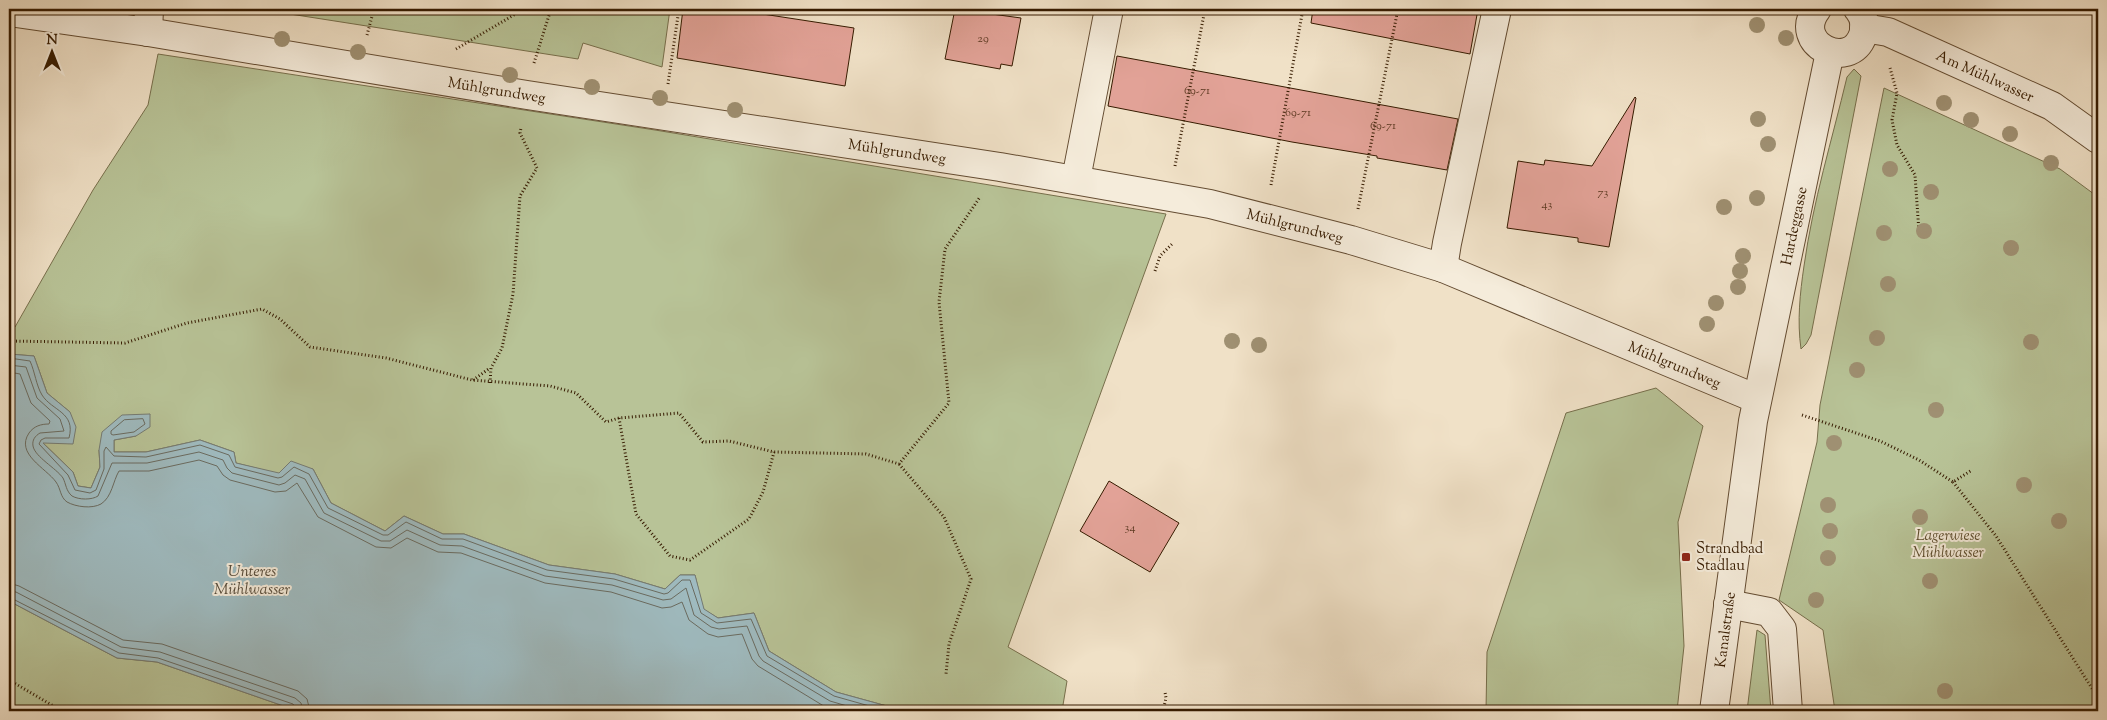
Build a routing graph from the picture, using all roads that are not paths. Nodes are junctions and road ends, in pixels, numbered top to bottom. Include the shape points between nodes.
1 (1109, 9) edge
2 (1497, 9) edge
3 (1817, 9) edge
4 (9, 12) edge
5 (1861, 19) edge
6 (148, 20) edge
7 (1830, 52) junction
8 (2098, 139) edge
9 (1076, 180) junction
10 (1443, 268) junction
11 (1757, 399) junction
12 (1728, 604) junction
13 (1714, 711) edge
14 (1788, 711) edge

1 - 9 street
2 - 10 street
3 - 7 street via 1810,24 1811,33 1815,42
4 - 6 street, Mühlgrundweg
5 - 7 street via 1862,38 1857,46 1840,53
5 - 8 street, Am Mühlwasser via 2052,106
6 - 9 street, Mühlgrundweg via 527,95
7 - 11 street, Hardeggasse
9 - 10 street, Mühlgrundweg via 1210,204 1351,240
10 - 11 street, Mühlgrundweg
11 - 12 street, Kanalstraße
12 - 13 street, Kanalstraße
12 - 14 street via 1769,612 1782,629

